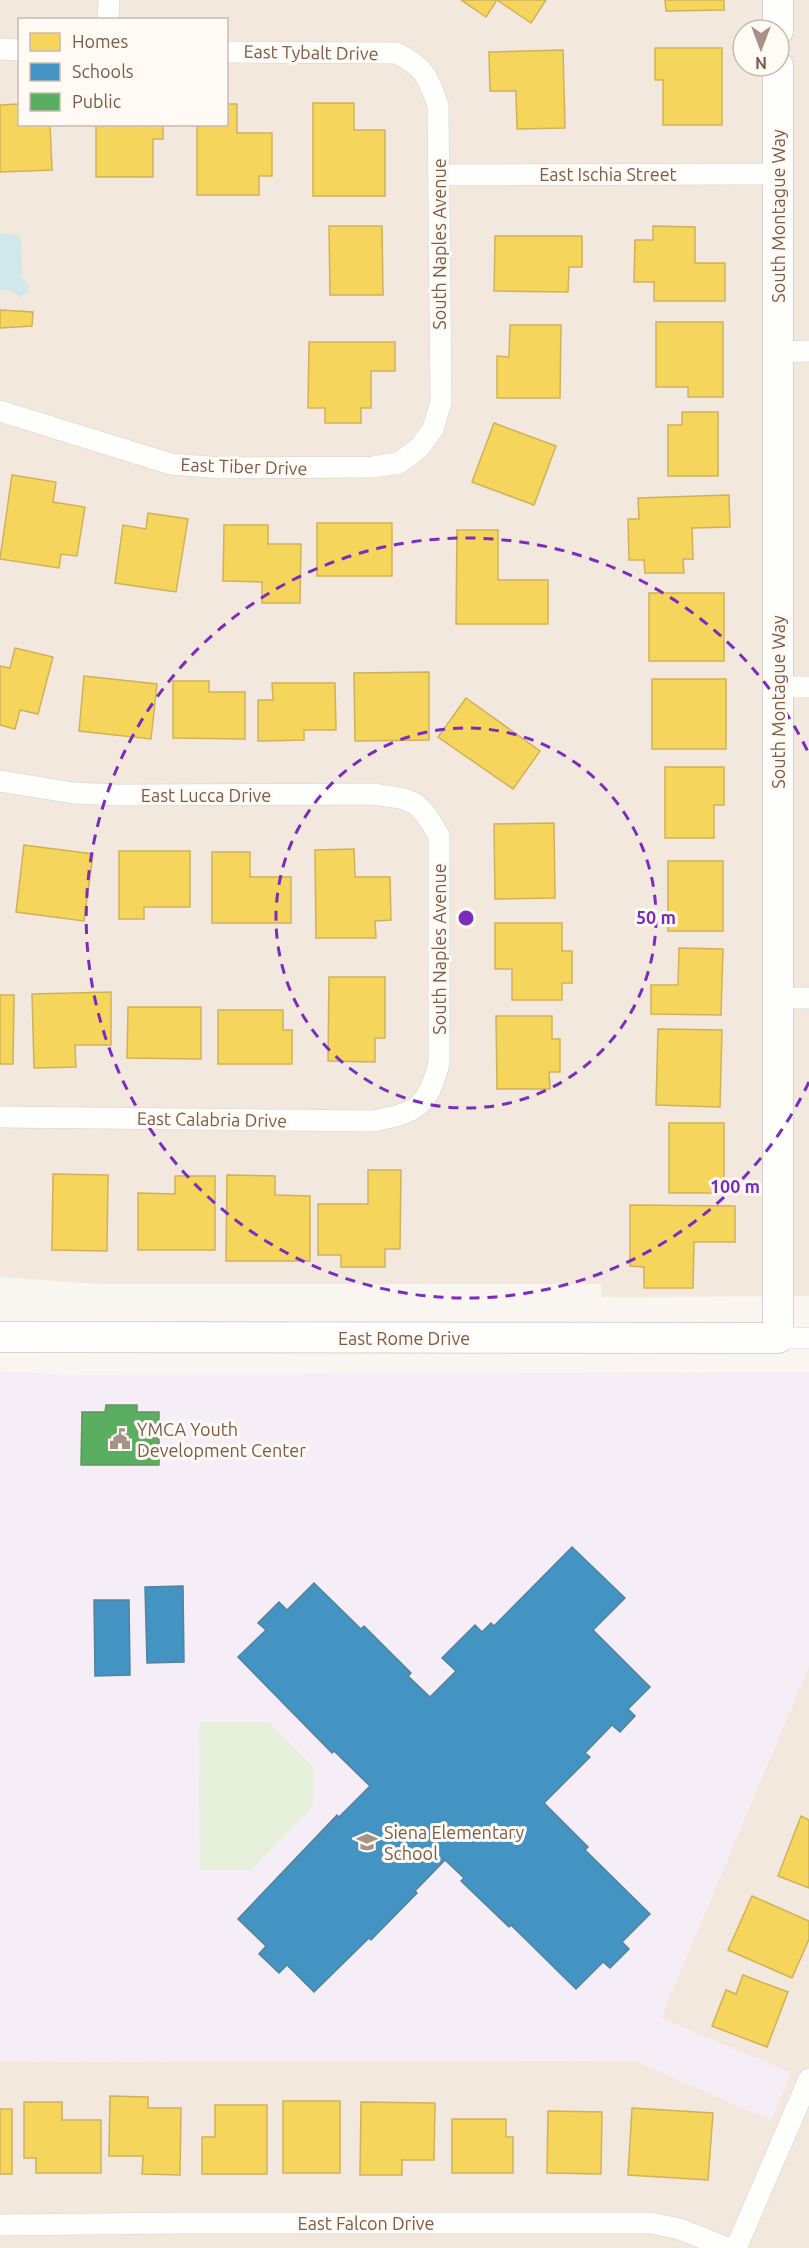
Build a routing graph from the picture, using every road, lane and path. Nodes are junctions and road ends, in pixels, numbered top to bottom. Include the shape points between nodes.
1 (109, 0) edge
2 (778, 0) edge
3 (108, 18) edge
4 (778, 18) edge
5 (0, 49) edge
6 (18, 50) edge
7 (228, 52) edge
8 (396, 53) joint
9 (778, 78) edge
10 (778, 174) junction
11 (439, 175) junction
12 (809, 351) edge
13 (778, 352) junction
14 (0, 411) edge
15 (419, 448) joint
16 (778, 687) junction
17 (809, 687) edge
18 (0, 781) edge
19 (412, 800) joint
20 (778, 998) junction
21 (809, 998) edge
22 (422, 1105) joint
23 (0, 1117) edge
24 (0, 1337) edge
25 (778, 1338) junction
26 (809, 1338) edge
27 (809, 2079) edge
28 (0, 2225) edge
29 (727, 2248) edge
30 (736, 2248) edge

1 - 3 street
2 - 4 street
5 - 6 street
7 - 8 street, East Tybalt Drive
8 - 11 street, South Naples Avenue via 416,63 438,105
9 - 10 street, South Montague Way
10 - 11 street, East Ischia Street
10 - 13 street, South Montague Way
11 - 15 street, South Naples Avenue via 441,402 433,429
12 - 13 street
13 - 16 street, South Montague Way
14 - 15 street, East Tiber Drive via 171,464 222,468 373,467 399,463
16 - 17 street
16 - 20 street, South Montague Way
18 - 19 street, East Lucca Drive via 118,795 372,794
19 - 22 street, South Naples Avenue via 427,814 439,836 439,1063 434,1086
20 - 21 street
20 - 25 street, South Montague Way
22 - 23 street, East Calabria Drive via 399,1116 373,1120
24 - 25 street, East Rome Drive
25 - 26 street, East Rome Drive
27 - 30 street
28 - 29 street, East Falcon Drive via 651,2223 680,2229

